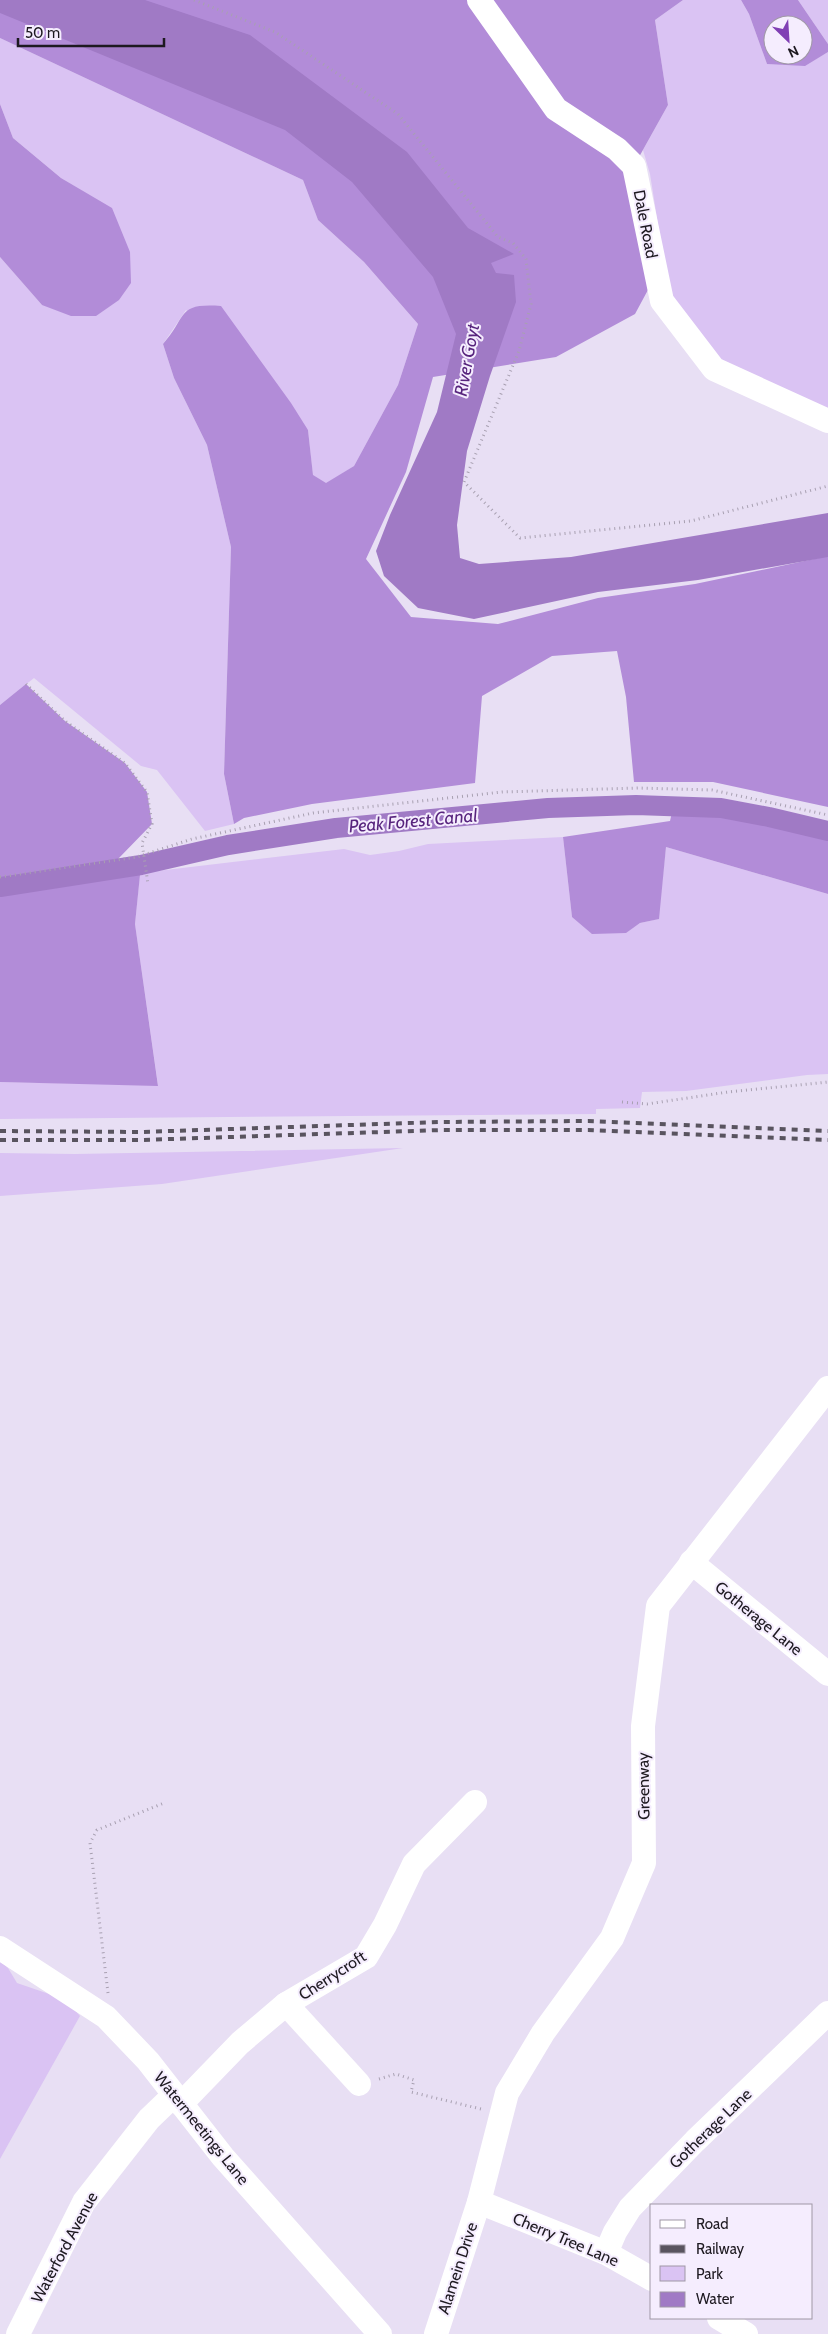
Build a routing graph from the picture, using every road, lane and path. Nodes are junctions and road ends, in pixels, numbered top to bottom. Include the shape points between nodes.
1 (194, 0) edge
2 (478, 0) edge
3 (828, 421) edge
4 (828, 486) edge
5 (26, 684) dead end
6 (828, 815) edge
7 (0, 877) edge
8 (148, 884) dead end
9 (828, 1082) edge
10 (622, 1102) dead end
11 (828, 1388) edge
12 (691, 1562) junction
13 (828, 1674) edge
14 (475, 1802) dead end
15 (164, 1803) dead end
16 (0, 1948) edge
17 (286, 2004) junction
18 (828, 2013) edge
19 (104, 2015) junction
20 (359, 2084) joint
21 (178, 2099) junction
22 (501, 2114) junction
23 (479, 2202) junction
24 (606, 2253) junction
25 (650, 2278) edge
26 (22, 2332) edge
27 (380, 2334) edge
28 (436, 2334) edge

1 - 4 path via 275,32 398,114 498,237 513,243 526,259 531,304 519,351 464,482 520,538 691,521
2 - 3 street, Dale Road via 556,110 617,149 634,166 662,300 714,369
5 - 8 path via 65,721 124,763 147,792 152,824 142,843
6 - 7 path via 712,790 638,788 502,792 313,813 192,839 137,858
9 - 10 path via 647,1104
11 - 12 street, Greenway
12 - 13 street, Gotherage Lane
12 - 22 street, Greenway via 658,1606 643,1726 644,1863 612,1938 543,2033 507,2093
14 - 17 street, Cherrycroft via 414,1864 386,1925 366,1957
15 - 19 path via 97,1830 90,1844 108,1979
16 - 19 street, Watermeetings Lane
17 - 20 street
17 - 21 street, Cherrycroft
18 - 24 street, Gotherage Lane via 630,2208
19 - 21 street, Watermeetings Lane via 148,2061
20 - 22 path via 396,2074 414,2080 411,2092
21 - 26 street, Waterford Avenue via 149,2119 84,2202
21 - 27 street, Watermeetings Lane via 222,2157
22 - 23 street, Greenway
23 - 24 street, Cherry Tree Lane
23 - 28 street, Alamein Drive
24 - 25 street, Cherry Tree Lane

